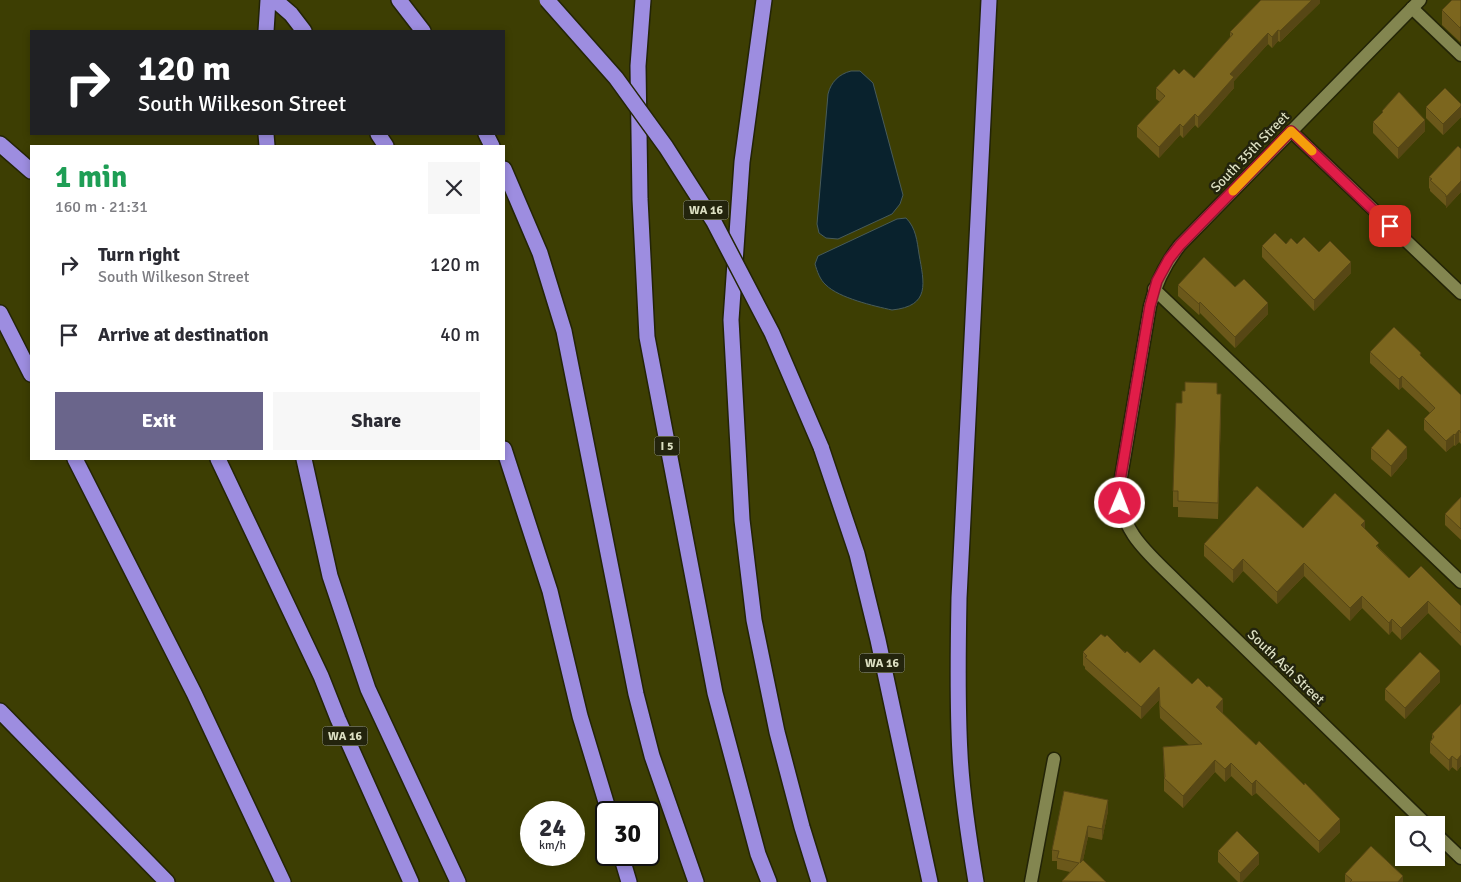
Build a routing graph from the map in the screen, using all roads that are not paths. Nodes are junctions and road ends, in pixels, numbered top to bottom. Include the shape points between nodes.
1 (268, 0) edge
2 (276, 0) edge
3 (400, 0) edge
4 (547, 0) edge
5 (643, 0) edge
6 (764, 0) edge
7 (989, 0) edge
8 (1416, 4) edge
9 (266, 30) edge
10 (303, 30) edge
11 (422, 30) edge
12 (1461, 55) edge
13 (1291, 131) junction
14 (0, 144) edge
15 (30, 170) edge
16 (505, 171) edge
17 (1154, 289) junction
18 (1461, 293) edge
19 (0, 313) edge
20 (30, 372) edge
21 (505, 452) edge
22 (76, 460) edge
23 (218, 460) edge
24 (304, 460) edge
25 (1127, 526) joint
26 (1461, 582) edge
27 (0, 711) edge
28 (1054, 759) dead end
29 (606, 801) edge
30 (1418, 816) edge
31 (1445, 843) edge
32 (1461, 858) edge
33 (624, 866) edge
34 (167, 882) edge
35 (283, 882) edge
36 (411, 882) edge
37 (458, 882) edge
38 (629, 882) edge
39 (696, 882) edge
40 (769, 882) edge
41 (819, 882) edge
42 (930, 882) edge
43 (976, 882) edge
44 (1031, 882) edge

1 - 9 highway
2 - 10 highway
3 - 11 highway
4 - 42 highway, WA 16, bridge via 616,78 666,147 714,222 772,333 821,447 857,554
5 - 40 highway, I 5 via 638,66 647,337 715,693 758,854
6 - 41 highway via 742,162 731,320 742,520 754,620 777,732
7 - 43 highway via 959,598 960,756
8 - 12 street
8 - 13 street, South 35th Street
13 - 17 street, South 35th Street via 1180,245
13 - 18 street
14 - 15 highway
16 - 39 highway via 540,253 564,331 636,694 652,756
17 - 25 street, South 35th Street via 1120,481 1120,503
17 - 26 street
19 - 20 highway
21 - 29 highway via 550,591 580,716
22 - 35 highway via 194,693
23 - 36 highway, WA 16 via 321,676
24 - 37 highway via 330,576 368,689
25 - 30 street, South Ash Street via 1159,564
27 - 34 highway
28 - 44 street
31 - 32 street
33 - 38 highway

